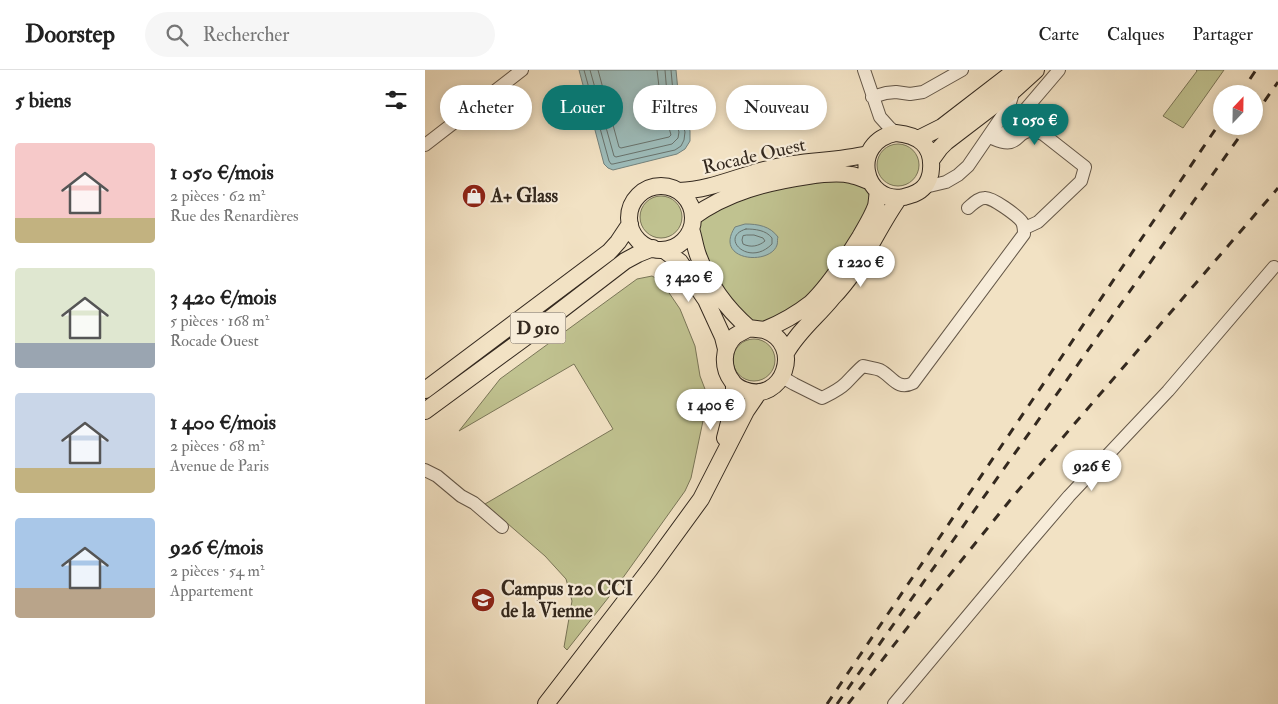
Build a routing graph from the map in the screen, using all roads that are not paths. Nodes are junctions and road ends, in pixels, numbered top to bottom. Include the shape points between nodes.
1 (522, 70) edge
2 (864, 70) edge
3 (962, 70) edge
4 (1016, 70) edge
5 (1036, 70) edge
6 (1059, 70) edge
7 (1014, 90) junction
8 (873, 97) junction
9 (880, 117) junction
10 (896, 133) junction
11 (991, 138) junction
12 (918, 139) junction
13 (425, 145) edge
14 (872, 148) junction
15 (932, 159) junction
16 (873, 186) junction
17 (925, 186) junction
18 (679, 191) junction
19 (899, 198) junction
20 (968, 208) dead end
21 (692, 223) junction
22 (630, 224) junction
23 (1025, 228) junction
24 (659, 249) junction
25 (1277, 267) edge
26 (756, 329) junction
27 (726, 349) junction
28 (786, 353) junction
29 (783, 377) junction
30 (734, 385) junction
31 (425, 390) edge
32 (759, 392) junction
33 (425, 411) edge
34 (425, 470) edge
35 (711, 481) junction
36 (502, 527) dead end
37 (546, 704) edge
38 (894, 704) edge

1 - 13 street
2 - 8 street
3 - 8 street via 923,92 896,92
4 - 12 main road via 943,127
5 - 7 main road
6 - 11 street via 1007,132 999,138
7 - 11 street
7 - 15 main road via 946,142
8 - 9 street
9 - 10 street
9 - 14 street
10 - 12 main road
10 - 14 main road via 886,135
11 - 17 street via 959,175 946,182
11 - 23 street via 1009,143 1025,132 1043,134 1085,167 1081,180 1038,222
12 - 15 main road via 927,147
14 - 16 main road via 866,167
14 - 18 main road, Rocade Ouest via 851,158 786,165 695,190
15 - 17 main road via 931,173
16 - 19 main road via 887,196
16 - 21 main road, Rocade Ouest via 850,175 822,174 783,179 724,198 704,209
16 - 26 main road via 876,206 869,221 824,288 794,315 777,325
17 - 19 main road via 913,195
18 - 21 main road via 691,207
18 - 22 main road via 661,186 643,191 632,206
19 - 28 main road via 857,266
20 - 23 street via 976,201 989,198 1022,221
21 - 24 main road via 681,243
21 - 26 main road via 698,255 707,274 728,307
22 - 24 main road via 638,239
22 - 31 main road, D 910 via 609,252
23 - 29 street via 1021,239 913,383 901,385 882,371 863,366 835,392 821,398
24 - 27 main road via 680,262 706,300
24 - 33 main road, D 910 via 625,261
25 - 38 street via 1168,391 1069,496
26 - 27 main road via 735,336
26 - 28 main road via 778,338
27 - 30 main road via 724,361
28 - 29 main road
29 - 32 main road via 772,387
30 - 32 main road
30 - 35 main road via 729,424
32 - 35 main road
34 - 36 street via 474,503
35 - 37 main road via 685,522

